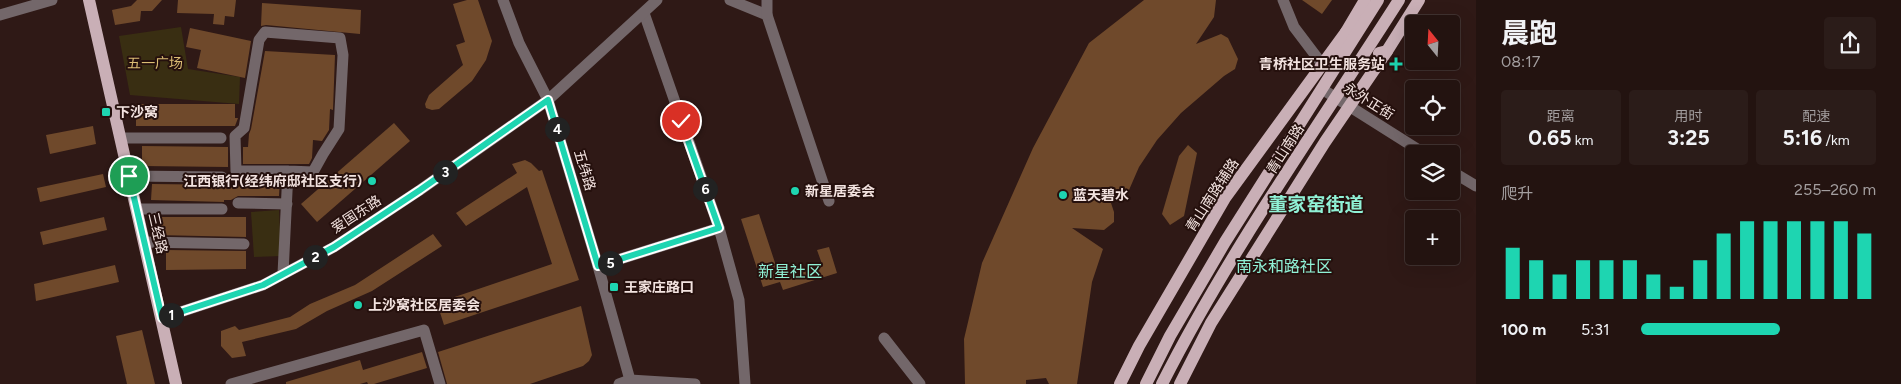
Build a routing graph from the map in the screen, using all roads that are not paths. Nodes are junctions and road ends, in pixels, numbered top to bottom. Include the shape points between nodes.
1 (52, 0) edge
2 (89, 0) edge
3 (504, 0) edge
4 (657, 0) edge
5 (730, 0) edge
6 (767, 0) edge
7 (1282, 0) edge
8 (1365, 0) edge
9 (1378, 0) edge
10 (1399, 0) edge
11 (1419, 0) edge
12 (644, 13) junction
13 (0, 15) edge
14 (767, 15) junction
15 (1346, 32) junction
16 (1346, 50) junction
17 (1387, 52) junction
18 (1362, 58) junction
19 (1322, 64) junction
20 (1322, 89) junction
21 (1336, 97) junction
22 (548, 100) junction
23 (1350, 106) junction
24 (121, 138) junction
25 (221, 138) dead end
26 (1411, 145) edge
27 (288, 171) junction
28 (129, 176) junction
29 (1460, 176) edge
30 (222, 177) dead end
31 (1476, 186) edge
32 (829, 201) dead end
33 (238, 203) dead end
34 (287, 204) junction
35 (137, 209) junction
36 (222, 209) dead end
37 (719, 228) junction
38 (144, 242) junction
39 (244, 244) dead end
40 (598, 266) junction
41 (283, 274) junction
42 (162, 318) junction
43 (884, 338) dead end
44 (625, 382) edge
45 (176, 384) edge
46 (231, 384) edge
47 (440, 384) edge
48 (695, 384) edge
49 (745, 384) edge
50 (920, 384) edge
51 (1120, 384) edge
52 (1146, 384) edge
53 (1162, 384) edge
54 (1180, 384) edge

1 - 13 street
2 - 24 main road, 三经路
3 - 22 street, 五纬路 via 519,43
4 - 12 street
5 - 14 street
6 - 14 street
7 - 19 street via 1294,27
8 - 15 main road
9 - 16 main road, 青山南路
10 - 18 main road, 青山南路
11 - 17 main road
12 - 22 street
12 - 37 street
14 - 32 street
15 - 16 main road
15 - 19 main road, 青山南路辅路
16 - 20 main road, 青山南路
17 - 18 main road
17 - 23 main road
18 - 21 main road, 青山南路
19 - 51 main road, 青山南路辅路 via 1225,198
20 - 21 street, 永外正街
20 - 52 main road, 青山南路 via 1225,242
21 - 23 street, 永外正街
21 - 53 main road, 青山南路 via 1239,247
22 - 40 street, 五纬路
22 - 41 street, 爱国东路 via 342,242
23 - 26 street, 永外正街
23 - 54 main road via 1211,323
24 - 25 street
24 - 28 main road, 三经路
27 - 27 street via 236,171 235,136 244,128 259,40 265,32 340,38 343,55 339,129 313,172
27 - 34 street
28 - 30 street
28 - 35 main road, 三经路
29 - 31 street
33 - 34 street
34 - 41 street
35 - 36 street
35 - 38 main road, 三经路
37 - 40 street
37 - 49 street via 739,300
38 - 39 street
38 - 42 main road, 三经路
40 - 44 street, 五纬路
41 - 42 street, 爱国东路 via 263,285
42 - 45 main road, 三经路
43 - 50 street
44 - 48 street
46 - 47 street via 424,330

